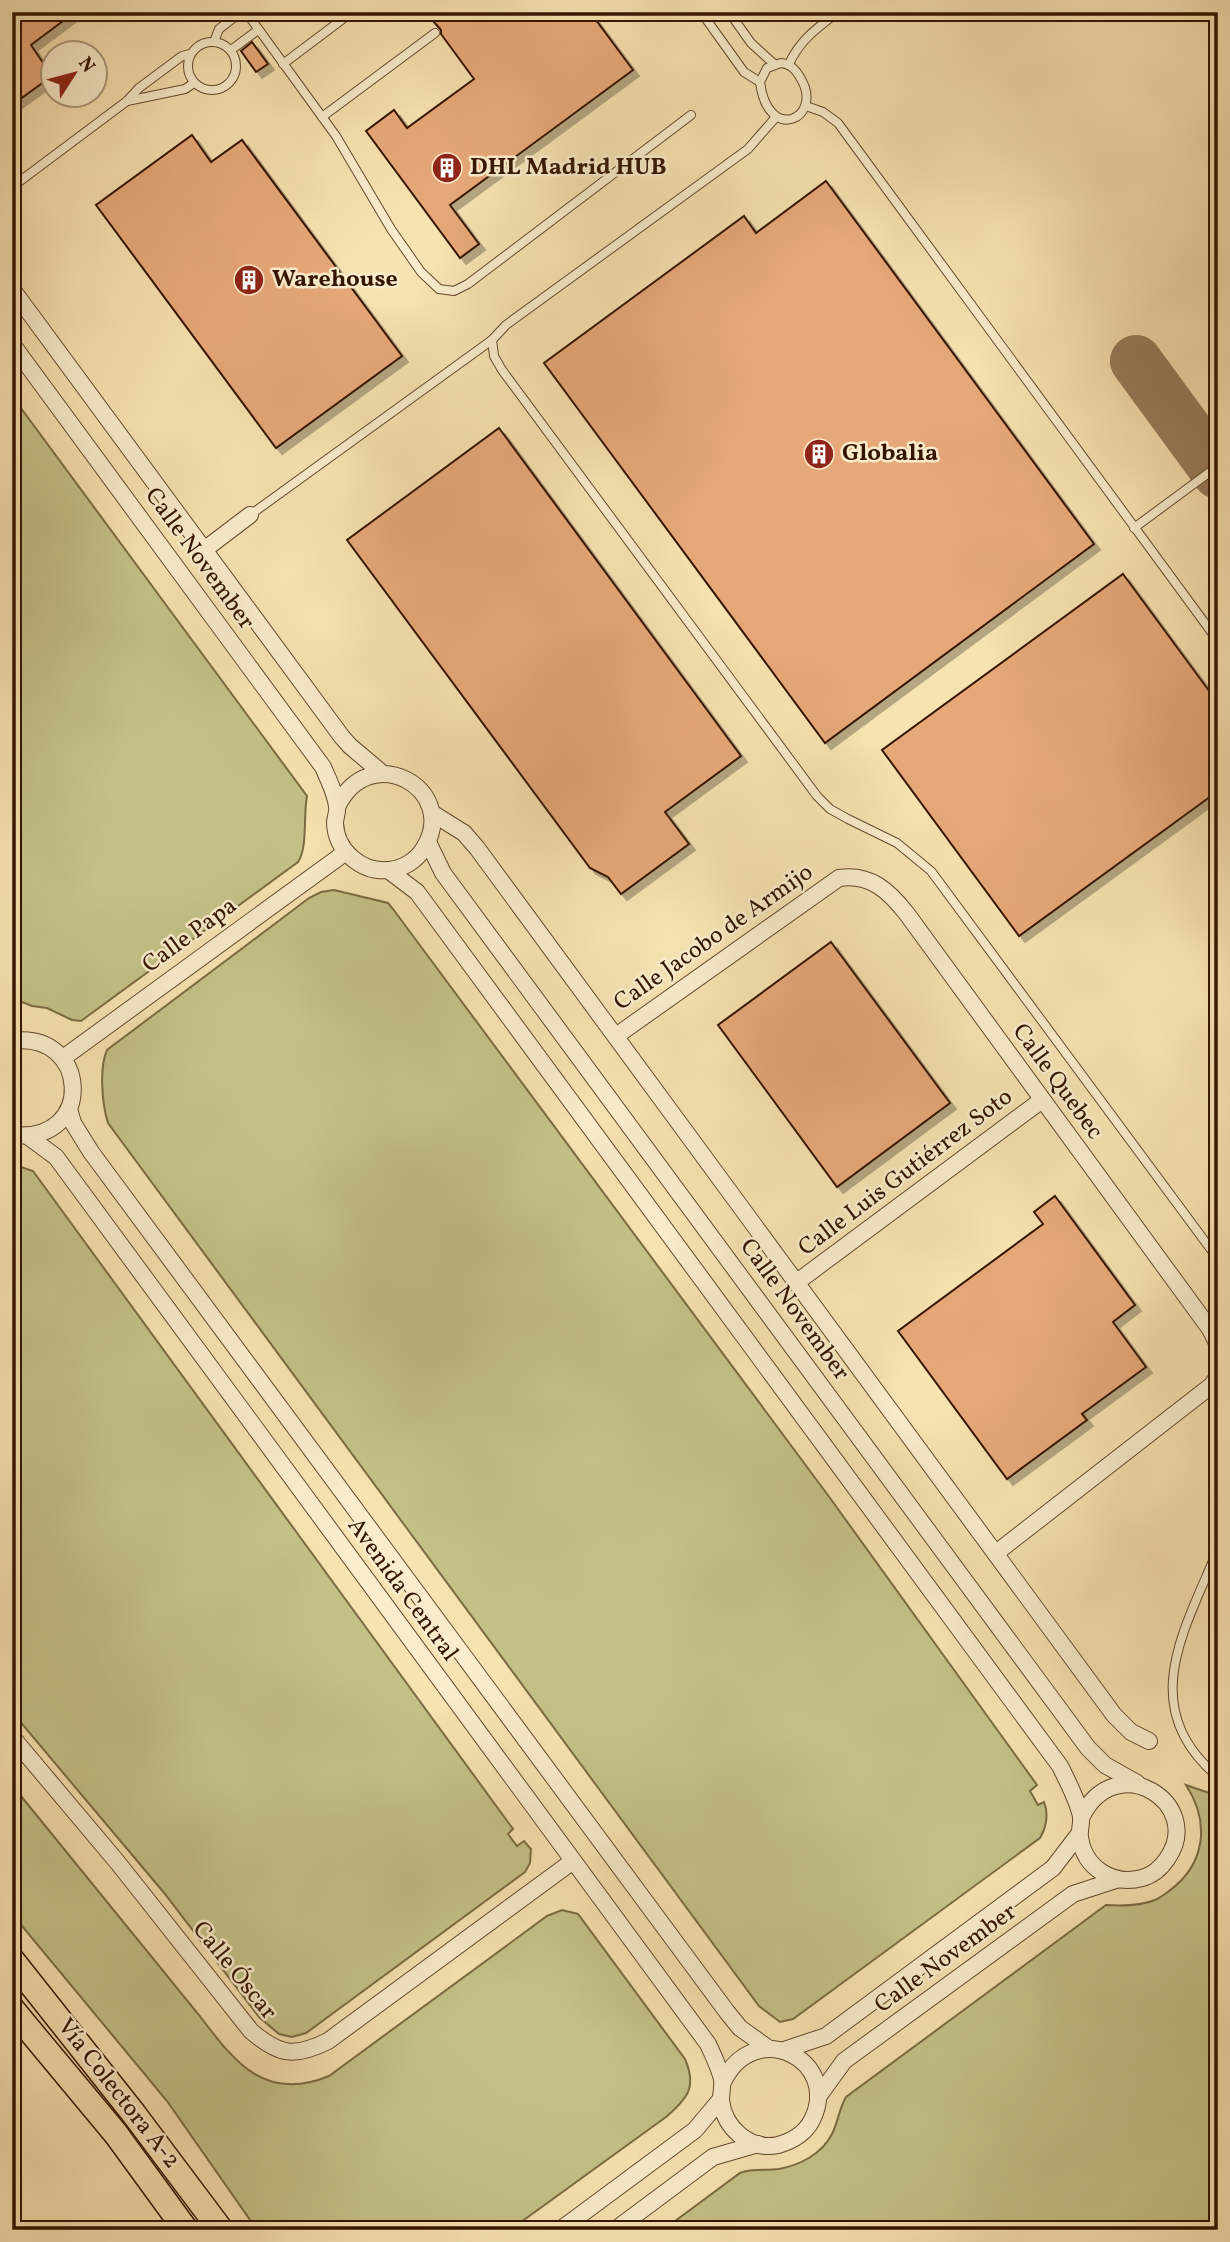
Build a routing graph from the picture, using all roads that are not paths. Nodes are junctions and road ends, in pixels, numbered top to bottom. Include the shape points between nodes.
1 (243, 12) edge
2 (352, 12) edge
3 (701, 12) edge
4 (729, 12) edge
5 (838, 12) edge
6 (258, 30) junction
7 (435, 33) dead end
8 (214, 42) junction
9 (231, 50) junction
10 (190, 54) junction
11 (283, 64) junction
12 (774, 64) junction
13 (789, 64) junction
14 (760, 82) junction
15 (194, 83) junction
16 (127, 101) junction
17 (806, 106) junction
18 (691, 115) dead end
19 (322, 117) junction
20 (776, 117) junction
21 (12, 187) edge
22 (12, 289) edge
23 (492, 340) junction
24 (12, 345) edge
25 (1218, 466) edge
26 (250, 515) joint
27 (1135, 528) junction
28 (204, 550) junction
29 (1218, 641) edge
30 (382, 773) junction
31 (337, 807) junction
32 (432, 813) junction
33 (428, 842) junction
34 (346, 852) junction
35 (388, 870) junction
36 (839, 878) joint
37 (616, 1035) junction
38 (16, 1037) edge
39 (63, 1058) junction
40 (1042, 1100) junction
41 (69, 1109) junction
42 (21, 1136) edge
43 (1218, 1259) edge
44 (797, 1282) junction
45 (1218, 1345) edge
46 (1215, 1381) edge
47 (1218, 1549) edge
48 (996, 1553) junction
49 (12, 1737) edge
50 (1149, 1741) dead end
51 (1218, 1777) edge
52 (1142, 1786) junction
53 (1080, 1826) junction
54 (573, 1861) junction
55 (1116, 1880) junction
56 (12, 1960) edge
57 (12, 2009) edge
58 (776, 2049) junction
59 (723, 2082) junction
60 (818, 2097) junction
61 (721, 2099) junction
62 (758, 2144) junction
63 (186, 2230) edge
64 (221, 2230) edge
65 (560, 2230) edge
66 (615, 2230) edge

1 - 6 lane
1 - 8 lane via 219,29
2 - 11 lane
3 - 14 lane via 744,72
4 - 12 lane via 751,43
5 - 13 lane via 810,33
6 - 9 lane
6 - 11 lane
7 - 19 lane
8 - 9 lane
8 - 10 lane via 196,47
9 - 15 lane via 237,68 229,85 211,91
10 - 15 lane via 187,64
10 - 16 lane
11 - 19 lane
12 - 13 lane
12 - 14 lane
13 - 17 lane via 804,82
14 - 20 lane via 765,104
15 - 16 lane
16 - 21 lane
17 - 20 lane via 792,119
17 - 27 lane via 838,124
18 - 19 lane via 454,291 439,289 421,272
20 - 23 lane via 748,149 506,325
22 - 28 street, Calle November
23 - 26 lane
23 - 43 lane via 502,370 817,796 830,809 897,843 931,871
24 - 31 street, Calle November via 316,757
25 - 27 lane
26 - 28 street, Calle November
27 - 29 lane
28 - 30 street, Calle November via 350,746
30 - 31 street via 359,779
30 - 32 street via 409,780
31 - 34 street via 335,823
32 - 33 street
32 - 37 street, Calle November via 464,833 477,848
33 - 35 street via 412,862
33 - 52 street, Calle November via 443,873 1088,1748 1105,1765
34 - 35 street via 357,863
34 - 39 street, Calle Papa
35 - 53 street via 417,892 1060,1766 1073,1792
36 - 37 street, Calle Jacobo de Armijo
36 - 40 street, Calle Quebec via 866,878 893,896
37 - 44 street, Calle November
38 - 39 street via 38,1041
39 - 41 street via 73,1083
40 - 44 street, Calle Luis Gutiérrez Soto
40 - 45 street, Calle Quebec
41 - 42 street via 52,1128
41 - 58 street, Avenida Central via 91,1152 727,2012 740,2028
42 - 54 street, Avenida Central via 56,1157
44 - 48 street, Calle November
46 - 48 street
47 - 51 lane via 1177,1649 1172,1690 1185,1739
48 - 50 street, Calle November via 1114,1715 1131,1732
49 - 54 street, Calle Óscar via 251,2031 264,2043 296,2053 328,2041
52 - 53 street via 1105,1789 1087,1806
52 - 55 street via 1168,1805 1175,1821 1172,1853 1149,1876
53 - 55 street via 1082,1850 1090,1863
53 - 58 street, Calle November via 1054,1868 826,2036
54 - 59 street, Avenida Central via 708,2044
55 - 60 street, Calle November via 1073,1894 844,2061
56 - 64 main road, Vía Colectora A-2
57 - 63 main road, Vía Colectora A-2 via 116,2134
58 - 59 street via 745,2055
58 - 60 street via 797,2057 809,2068
59 - 61 street
60 - 62 street via 816,2112 799,2136 772,2146
61 - 62 street via 732,2128
61 - 65 street via 695,2130
62 - 66 street via 713,2157

